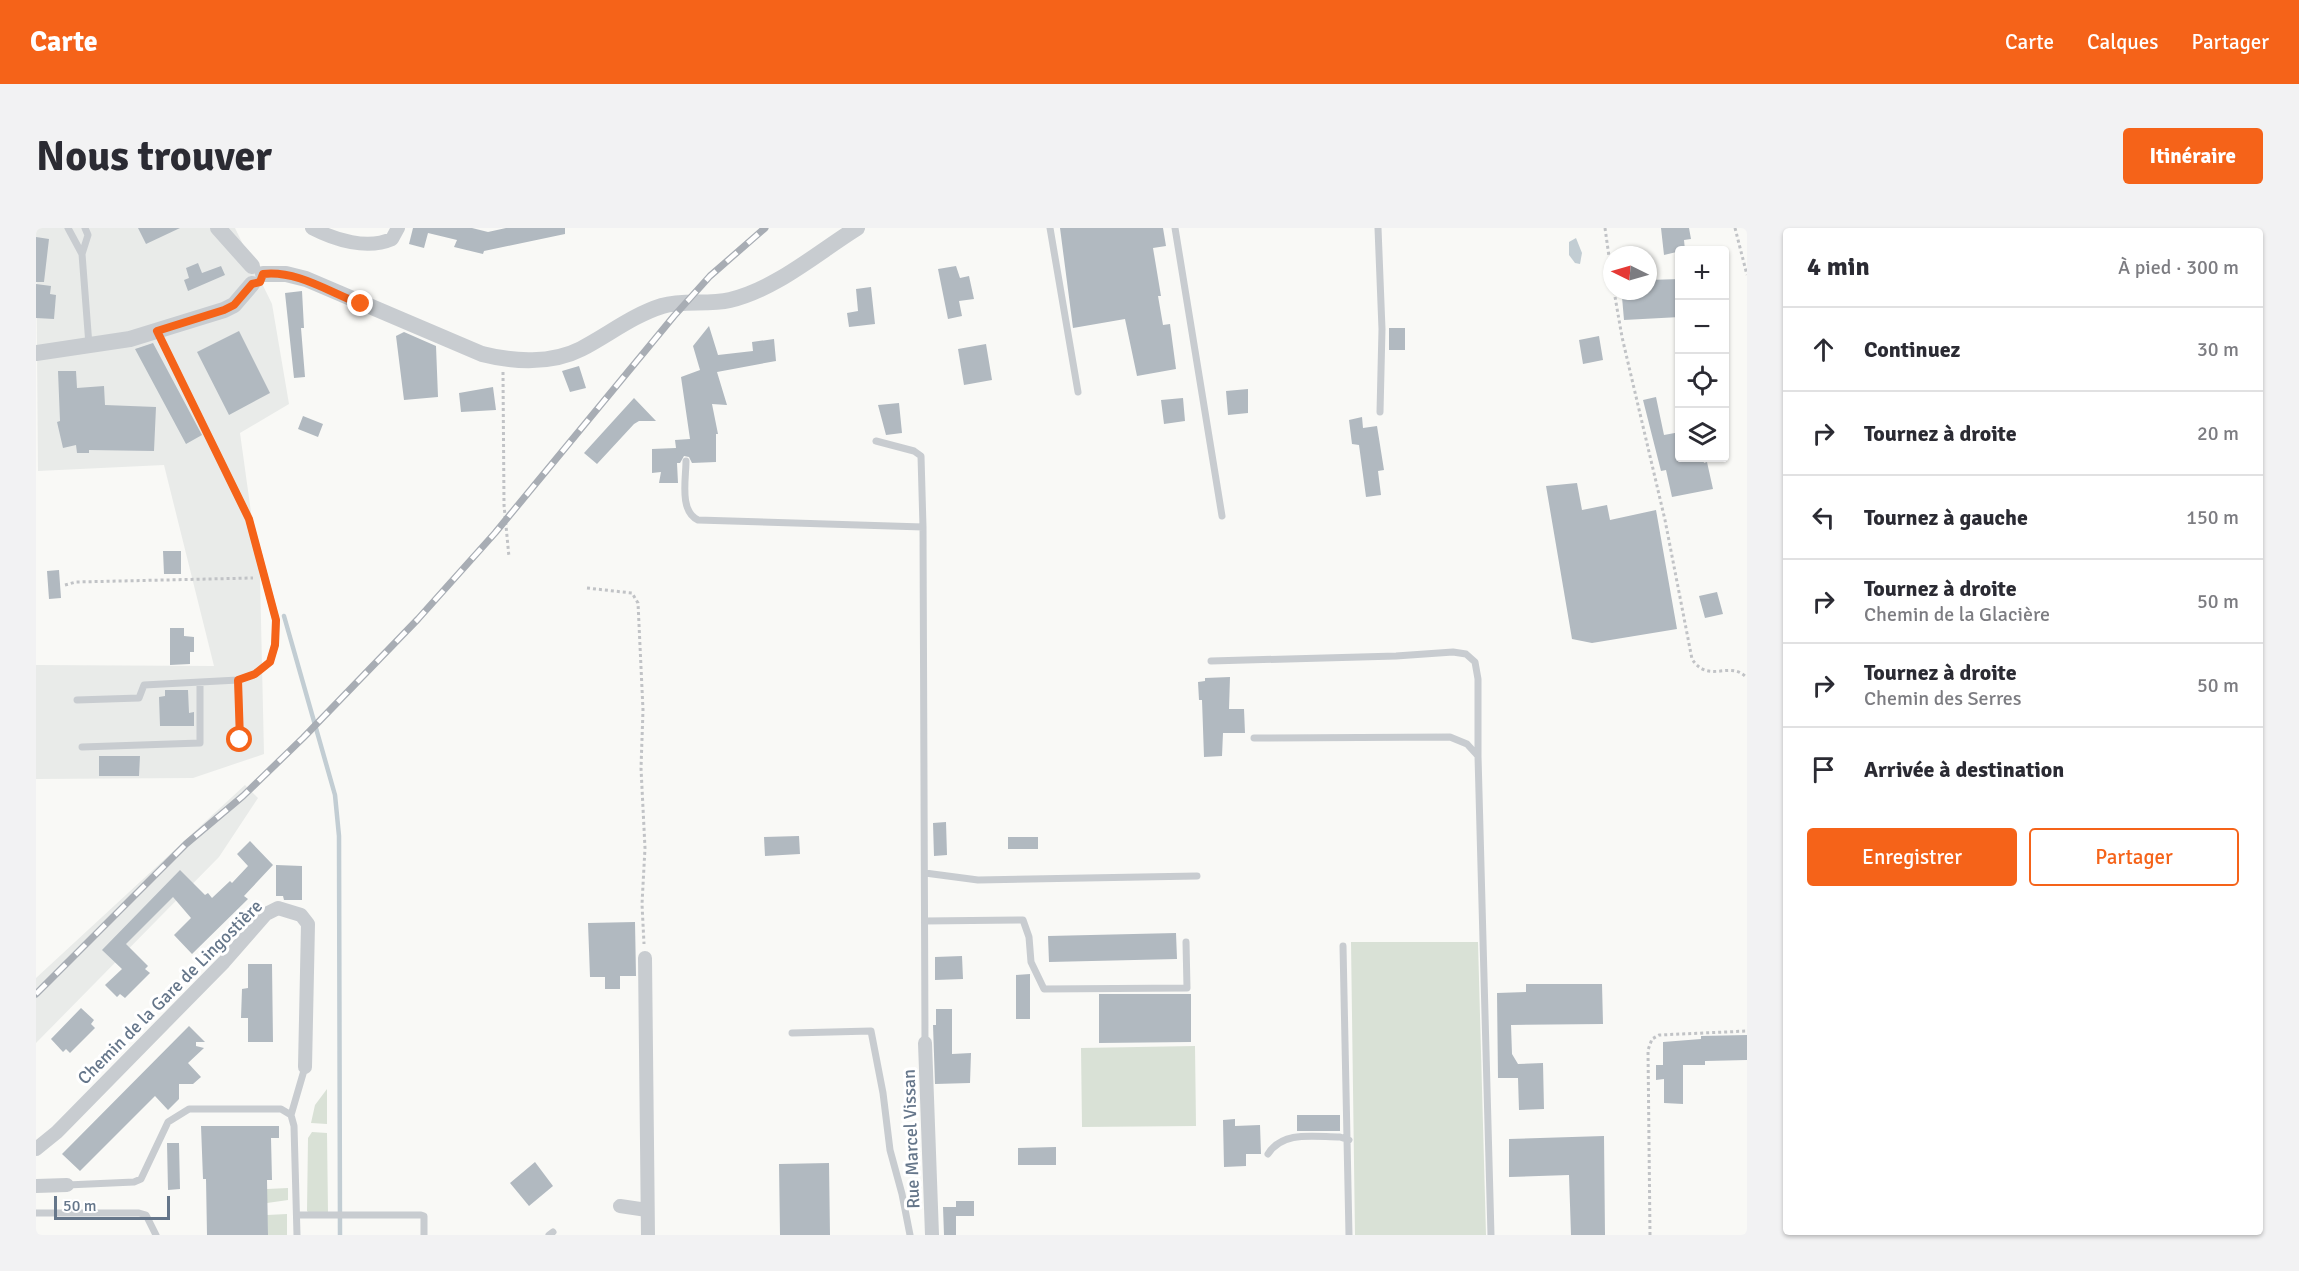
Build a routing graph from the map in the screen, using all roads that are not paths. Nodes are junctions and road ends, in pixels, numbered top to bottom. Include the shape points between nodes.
1 (68, 228) edge
2 (85, 228) edge
3 (218, 228) edge
4 (312, 228) edge
5 (399, 228) edge
6 (856, 228) edge
7 (1050, 228) edge
8 (1175, 228) edge
9 (1377, 228) edge
10 (82, 254) junction
11 (256, 274) junction
12 (157, 331) junction
13 (90, 346) junction
14 (36, 353) edge
15 (1078, 392) dead end
16 (1380, 412) dead end
17 (876, 441) dead end
18 (686, 461) dead end
19 (1222, 516) dead end
20 (923, 527) junction
21 (1211, 661) dead end
22 (238, 680) junction
23 (200, 683) junction
24 (77, 700) dead end
25 (1254, 738) dead end
26 (240, 740) dead end
27 (82, 747) dead end
28 (1478, 756) junction
29 (925, 873) junction
30 (1197, 876) dead end
31 (925, 921) junction
32 (1186, 942) dead end
33 (1343, 946) dead end
34 (645, 958) road end
35 (792, 1033) dead end
36 (925, 1042) joint
37 (305, 1067) joint
38 (291, 1115) junction
39 (1348, 1140) junction
40 (36, 1149) edge
41 (1268, 1154) dead end
42 (67, 1185) joint
43 (36, 1186) edge
44 (620, 1206) dead end
45 (647, 1210) junction
46 (36, 1213) edge
47 (297, 1215) junction
48 (156, 1235) edge
49 (297, 1235) edge
50 (424, 1235) edge
51 (648, 1235) edge
52 (910, 1235) edge
53 (932, 1235) edge
54 (1349, 1235) edge
55 (1491, 1235) edge

1 - 10 lane
2 - 10 lane via 88,235
3 - 11 street
4 - 5 street via 344,241 373,244 392,239
6 - 11 street via 758,291 721,302 661,307 618,326 580,350 535,360 504,358 468,348 306,279
7 - 15 lane
8 - 19 lane
9 - 16 lane via 1382,329
10 - 13 lane
11 - 12 street via 234,305
12 - 13 street
12 - 22 lane via 249,519 276,620 270,662 255,674
13 - 14 street
17 - 20 lane via 921,456
18 - 20 lane via 686,509 698,520
20 - 29 lane
21 - 28 lane via 1466,654 1475,662 1478,679
22 - 23 lane
22 - 26 lane
23 - 24 lane via 144,686 139,698
23 - 27 lane via 200,743
25 - 28 lane via 1450,737 1467,744
28 - 55 lane
29 - 30 lane via 978,880
29 - 31 lane
31 - 32 lane via 1023,920 1031,962 1044,989 1187,988
31 - 36 lane
33 - 39 lane
34 - 45 street
35 - 52 lane via 871,1031 890,1150
36 - 53 street, Rue Marcel Vissan
37 - 38 lane
37 - 40 street, Chemin de la Gare de Lingostière via 308,924 291,910 279,908 266,915 66,1123
38 - 42 lane via 268,1107 189,1109 168,1122 141,1179
38 - 47 lane
39 - 41 lane via 1284,1138
39 - 54 lane
42 - 43 street
44 - 45 street
45 - 51 street
46 - 48 lane via 139,1213 146,1215
47 - 49 lane
47 - 50 lane via 421,1215

